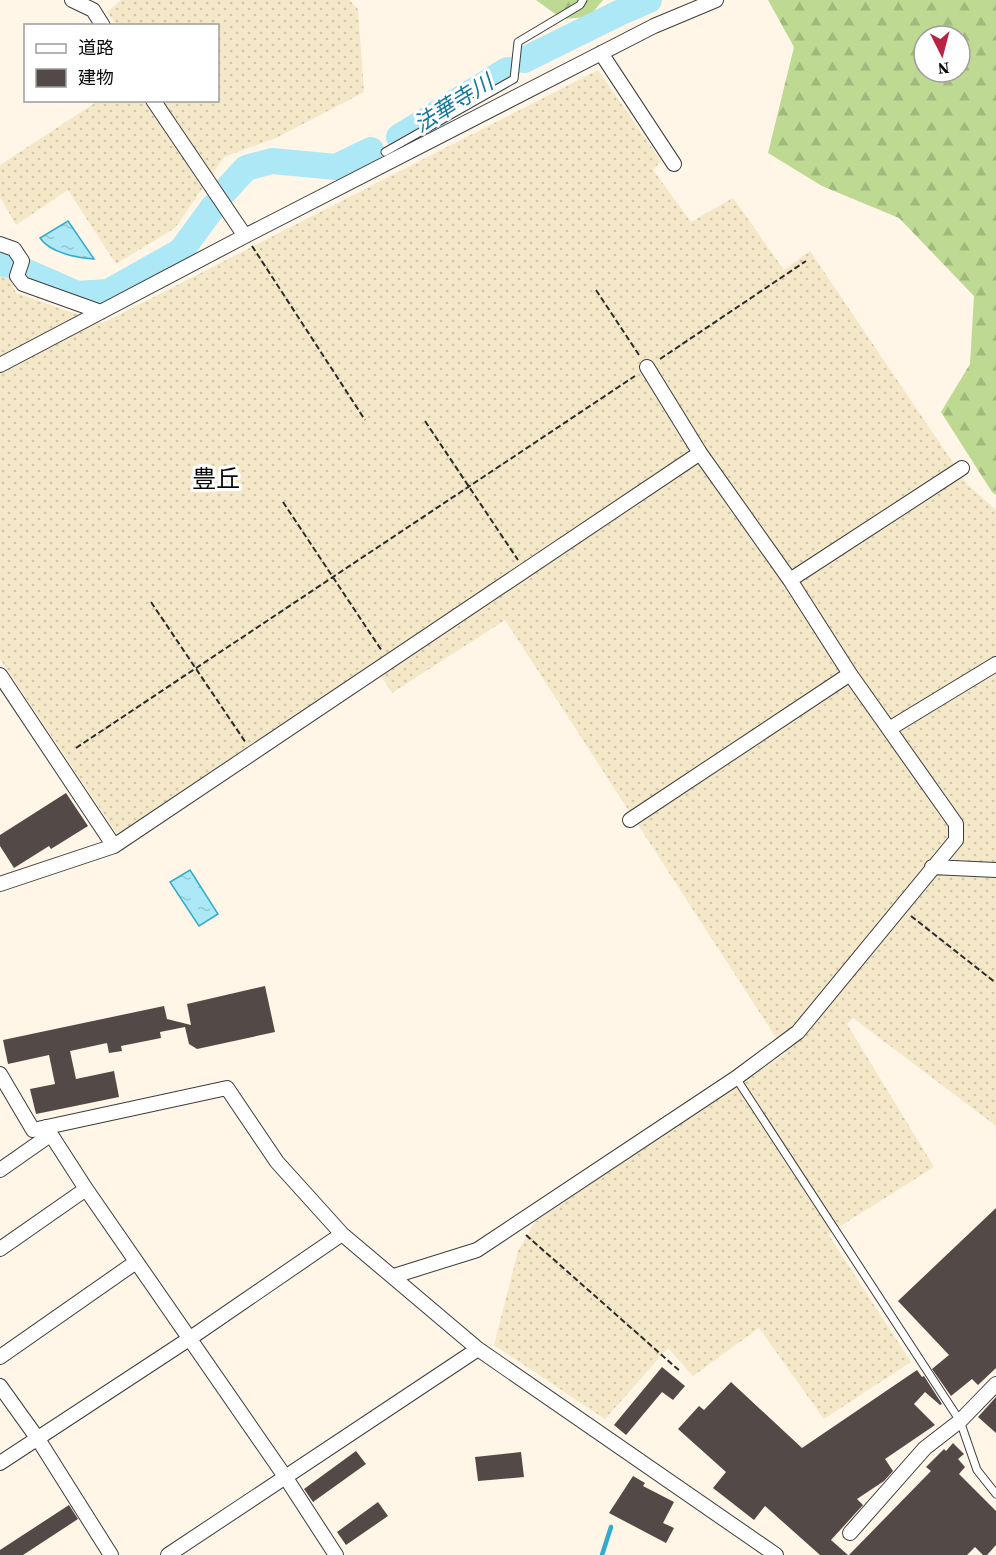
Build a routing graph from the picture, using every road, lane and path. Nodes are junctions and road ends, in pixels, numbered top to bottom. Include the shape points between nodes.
1 (72, 0) edge
2 (583, 0) edge
3 (716, 0) edge
4 (102, 24) edge
5 (601, 53) junction
6 (154, 102) edge
7 (386, 152) dead end
8 (674, 164) dead end
9 (245, 236) junction
10 (0, 244) edge
11 (806, 261) dead end
12 (596, 290) dead end
13 (102, 312) junction
14 (0, 365) edge
15 (647, 368) junction
16 (365, 420) dead end
17 (425, 421) dead end
18 (700, 453) junction
19 (962, 468) dead end
20 (469, 487) junction
21 (283, 502) dead end
22 (524, 570) junction
23 (333, 577) junction
24 (790, 580) junction
25 (151, 602) dead end
26 (389, 661) junction
27 (996, 663) edge
28 (196, 668) junction
29 (850, 674) junction
30 (0, 675) edge
31 (889, 729) junction
32 (76, 748) dead end
33 (253, 753) junction
34 (630, 820) dead end
35 (114, 846) junction
36 (932, 867) junction
37 (996, 870) edge
38 (0, 884) edge
39 (900, 907) junction
40 (996, 983) edge
41 (0, 1074) edge
42 (736, 1078) junction
43 (48, 1131) junction
44 (0, 1170) edge
45 (86, 1190) junction
46 (514, 1225) junction
47 (342, 1234) junction
48 (0, 1249) edge
49 (136, 1262) junction
50 (394, 1276) junction
51 (189, 1339) junction
52 (478, 1349) junction
53 (0, 1357) edge
54 (681, 1372) dead end
55 (996, 1384) edge
56 (0, 1386) edge
57 (960, 1421) junction
58 (38, 1439) junction
59 (0, 1463) edge
60 (286, 1478) junction
61 (996, 1494) edge
62 (849, 1533) dead end
63 (111, 1555) edge
64 (168, 1555) edge
65 (336, 1555) edge
66 (776, 1555) edge

1 - 4 street via 93,10
2 - 7 lane via 518,42 514,79
3 - 5 street
5 - 8 street
5 - 9 street
6 - 9 street
9 - 13 street
9 - 16 path
10 - 13 street via 14,249 22,261 17,276 23,284
11 - 15 path
12 - 15 path
13 - 14 street
15 - 18 street
15 - 20 path
17 - 20 path
18 - 22 street
18 - 24 street
19 - 24 street
20 - 22 path
20 - 23 path
21 - 23 path
22 - 26 street
23 - 26 path
23 - 28 path
24 - 29 street
25 - 28 path
26 - 33 street
27 - 31 street
28 - 32 path
28 - 33 path
29 - 31 street
29 - 34 street
30 - 35 street
31 - 36 street via 956,824 956,840
33 - 35 street
35 - 38 street
36 - 37 street
36 - 39 street
39 - 40 path
39 - 42 street via 798,1032
41 - 43 street via 33,1130
42 - 46 street
42 - 57 lane
43 - 44 street
43 - 45 street
43 - 47 street via 227,1088 277,1162
45 - 48 street
45 - 49 street
46 - 50 street via 477,1250
46 - 54 path
47 - 50 street
47 - 51 street
49 - 51 street
49 - 53 street
50 - 52 street
51 - 58 street
51 - 60 street
52 - 60 street
52 - 66 street
55 - 57 street
56 - 58 street
57 - 61 lane via 976,1470
57 - 62 street via 925,1448
58 - 59 street
58 - 63 street
60 - 64 street
60 - 65 street

